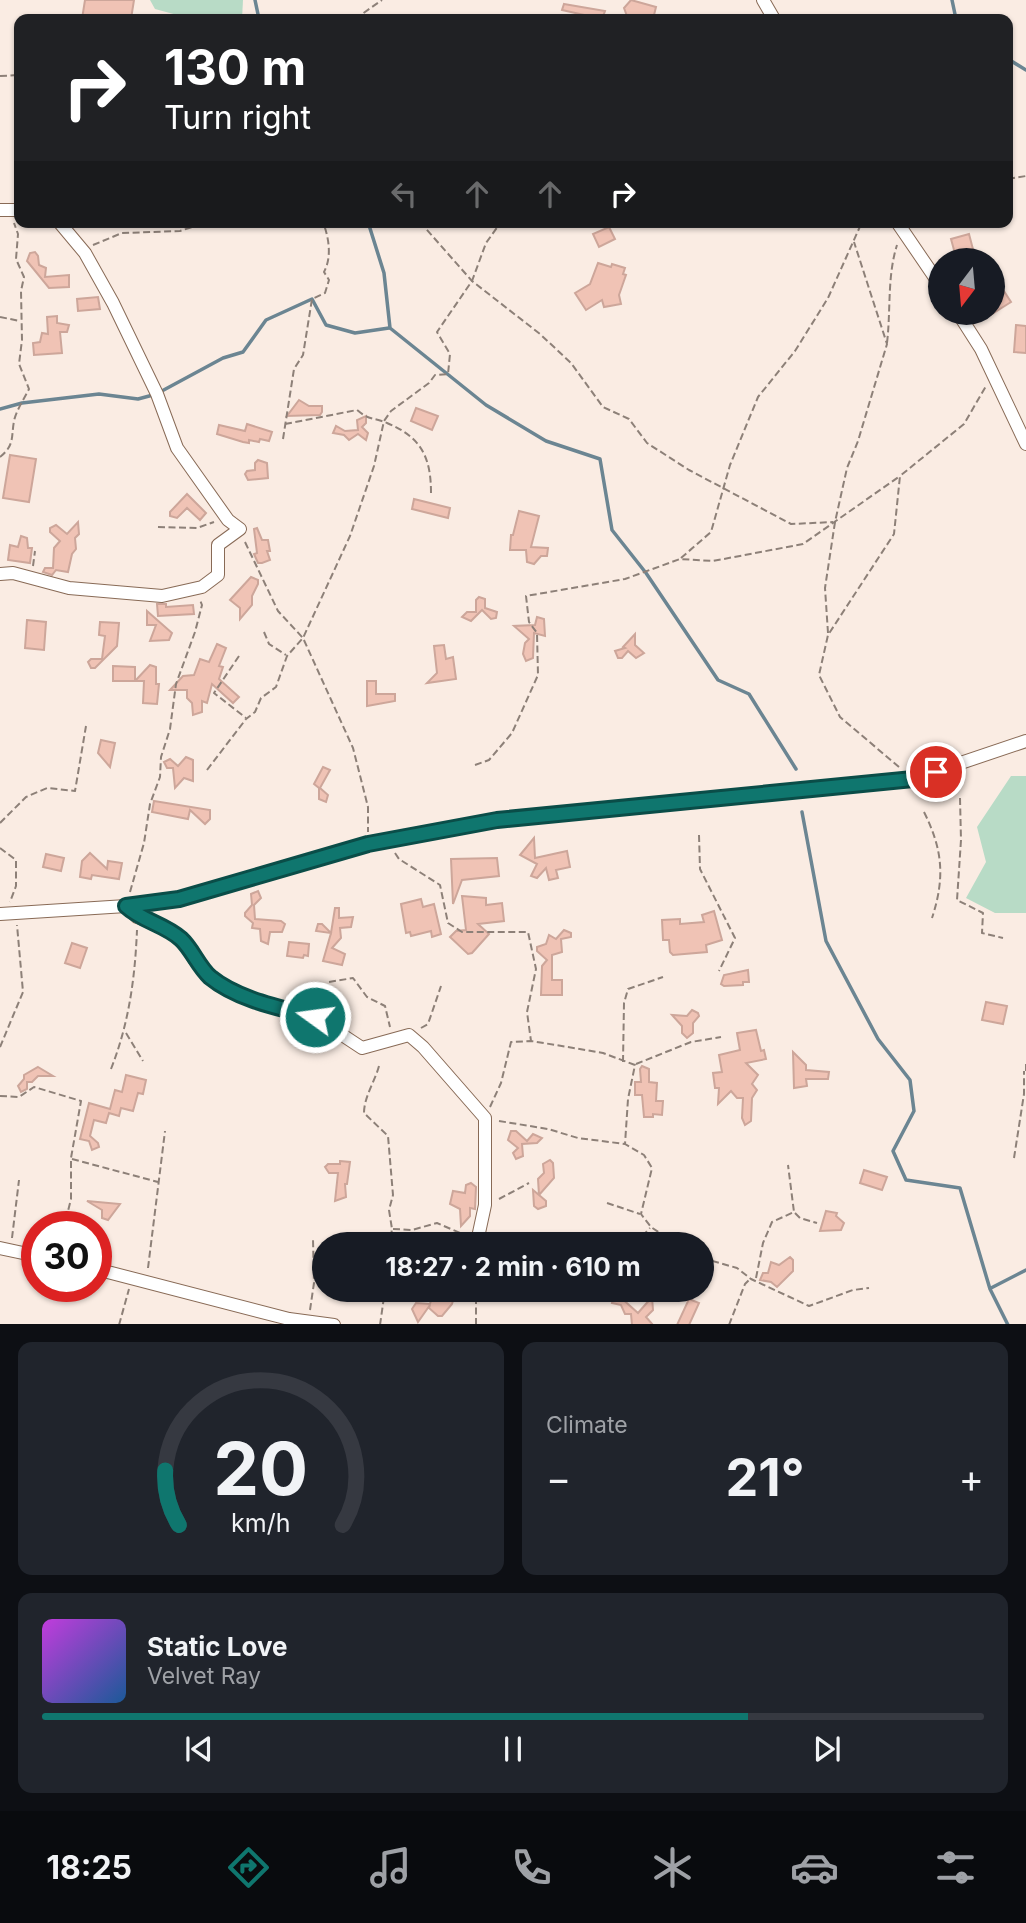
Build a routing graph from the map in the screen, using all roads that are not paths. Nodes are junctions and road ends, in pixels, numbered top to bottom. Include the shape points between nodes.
1 (64, 228) edge
2 (900, 228) edge
3 (928, 268) edge
4 (965, 326) edge
5 (1026, 444) edge
6 (0, 574) edge
7 (1026, 741) edge
8 (126, 906) junction
9 (8, 914) edge
10 (480, 1232) edge
11 (112, 1273) edge
12 (329, 1324) edge

1 - 6 street via 85,253 113,303 157,394 177,448 240,529 218,545 218,575 195,590 162,596 69,588
2 - 3 street
4 - 5 street
7 - 8 street via 913,779 497,820 387,840 179,899
8 - 9 street
8 - 10 street via 137,917 183,940 211,977 234,991 315,1017 362,1048 409,1035 423,1047 485,1118 485,1205
11 - 12 street via 289,1319

